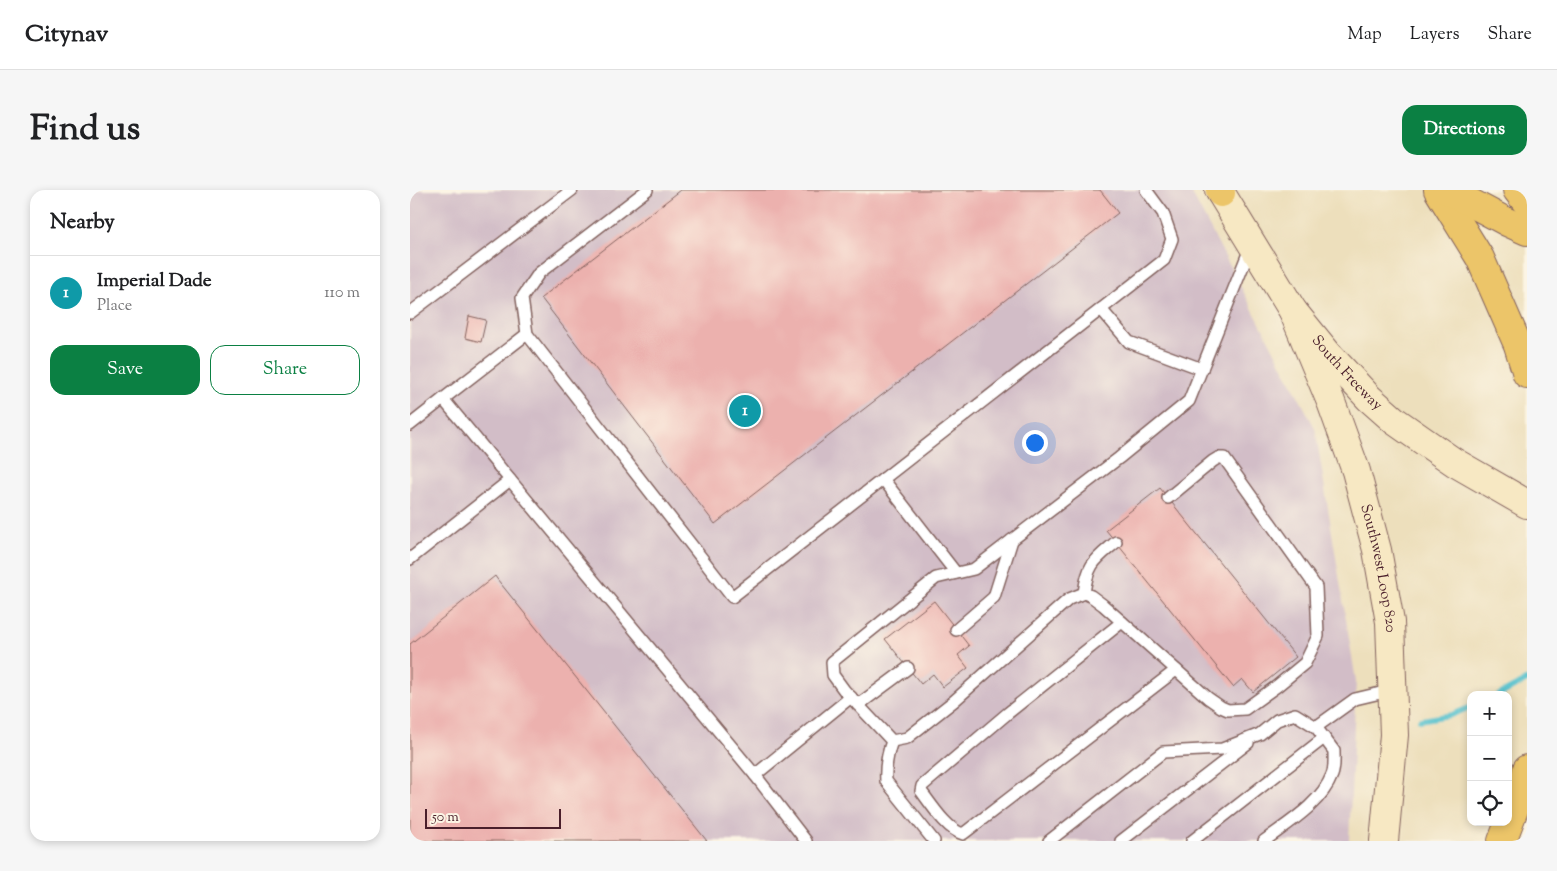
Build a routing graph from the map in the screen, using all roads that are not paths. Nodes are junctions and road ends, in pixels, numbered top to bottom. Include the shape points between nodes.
1 (572, 190) edge
2 (647, 190) edge
3 (1146, 190) edge
4 (1438, 190) edge
5 (1447, 190) edge
6 (1517, 190) edge
7 (1220, 191) edge
8 (1527, 203) edge
9 (1527, 231) edge
10 (1252, 244) junction
11 (1101, 309) junction
12 (1293, 311) junction
13 (410, 313) edge
14 (527, 334) junction
15 (1202, 369) junction
16 (1527, 374) edge
17 (443, 399) junction
18 (410, 425) edge
19 (883, 479) junction
20 (510, 480) junction
21 (1168, 498) dead end
22 (1527, 504) edge
23 (1012, 540) junction
24 (1116, 542) dead end
25 (410, 559) edge
26 (956, 573) junction
27 (1084, 593) junction
28 (1122, 622) junction
29 (956, 630) dead end
30 (908, 668) dead end
31 (1176, 670) junction
32 (1393, 690) junction
33 (855, 701) junction
34 (1316, 727) junction
35 (1260, 734) junction
36 (1324, 738) junction
37 (892, 741) junction
38 (1527, 769) edge
39 (754, 775) junction
40 (806, 841) edge
41 (934, 841) edge
42 (1049, 841) edge
43 (1121, 841) edge
44 (1192, 841) edge
45 (1264, 841) edge
46 (1384, 841) edge
47 (1502, 841) edge

1 - 13 lane
2 - 14 lane via 539,273 522,298
3 - 11 lane via 1164,213 1172,239 1167,253 1164,260
4 - 16 highway via 1480,258 1518,345
5 - 9 highway
6 - 8 highway
7 - 10 main road, South Freeway
10 - 12 main road, South Freeway
10 - 15 lane
11 - 15 lane via 1128,342
11 - 19 lane
12 - 22 main road, South Freeway via 1351,379 1395,421 1454,462
12 - 32 main road, Southwest Loop 820 via 1350,454 1372,532 1390,622
14 - 17 lane
14 - 19 lane via 732,597
15 - 23 lane via 1189,401
17 - 18 lane
17 - 20 lane
19 - 26 lane
20 - 25 lane
20 - 39 lane
21 - 31 lane via 1213,461 1224,458 1316,587 1318,620 1318,636 1305,663 1245,709 1220,707
23 - 26 lane via 974,569
23 - 29 lane via 994,597
24 - 27 lane via 1091,564
26 - 33 lane via 936,578 832,662 833,675
27 - 28 lane
27 - 37 lane via 1069,599 954,702 907,738
28 - 31 lane
28 - 31 lane via 922,786 921,791 948,825 963,834
30 - 33 lane
32 - 34 lane via 1355,699
32 - 46 main road, Southwest Loop 820 via 1394,735
33 - 37 lane
33 - 39 lane
34 - 35 lane via 1295,714 1278,720
34 - 36 lane
35 - 42 lane via 1222,749 1163,752
35 - 43 lane
36 - 44 lane
36 - 45 lane via 1334,752 1332,774 1323,792
37 - 41 lane via 887,754 886,781
38 - 47 highway
39 - 40 lane

